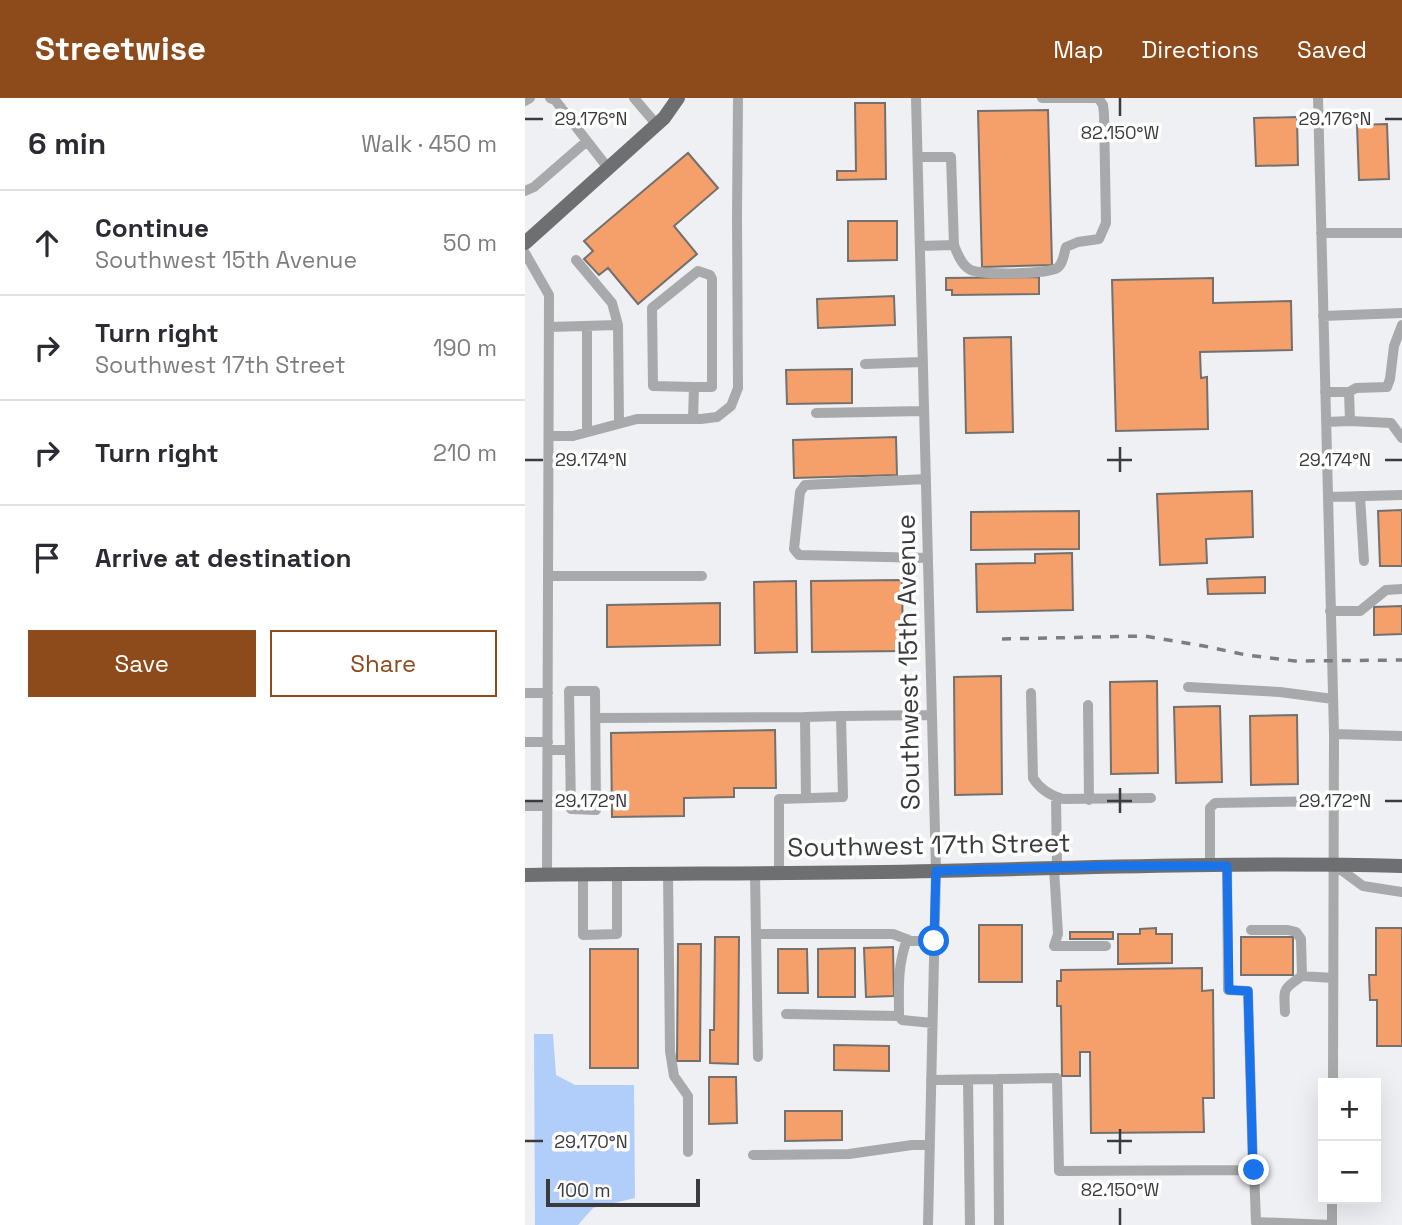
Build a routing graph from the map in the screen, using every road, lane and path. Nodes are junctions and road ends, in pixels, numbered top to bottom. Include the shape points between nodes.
1 (530, 98) edge
2 (550, 98) edge
3 (634, 98) edge
4 (678, 98) edge
5 (738, 98) edge
6 (916, 98) edge
7 (1042, 98) edge
8 (1099, 98) edge
9 (1318, 98) edge
10 (525, 100) edge
11 (657, 125) junction
12 (587, 141) junction
13 (918, 157) junction
14 (608, 168) junction
15 (525, 191) edge
16 (1321, 233) junction
17 (1402, 233) edge
18 (525, 243) edge
19 (954, 245) junction
20 (920, 246) junction
21 (525, 253) edge
22 (576, 260) dead end
23 (1402, 313) edge
24 (1323, 316) junction
25 (1402, 324) edge
26 (618, 325) junction
27 (587, 326) junction
28 (549, 327) junction
29 (923, 362) junction
30 (865, 364) dead end
31 (694, 387) junction
32 (1325, 392) junction
33 (1349, 392) junction
34 (924, 411) junction
35 (816, 413) dead end
36 (693, 419) junction
37 (1350, 421) junction
38 (1326, 422) junction
39 (619, 423) junction
40 (587, 432) junction
41 (549, 436) junction
42 (1402, 438) edge
43 (926, 479) junction
44 (1402, 495) edge
45 (1360, 496) junction
46 (1328, 497) junction
47 (928, 558) junction
48 (1364, 561) dead end
49 (548, 576) junction
50 (702, 576) dead end
51 (1402, 589) edge
52 (1331, 611) junction
53 (1188, 688) dead end
54 (525, 693) edge
55 (548, 693) junction
56 (1031, 693) dead end
57 (1333, 699) junction
58 (1088, 705) dead end
59 (932, 715) junction
60 (841, 716) junction
61 (805, 717) junction
62 (595, 718) junction
63 (1334, 734) junction
64 (1402, 736) edge
65 (525, 742) edge
66 (548, 746) junction
67 (570, 750) junction
68 (1056, 797) junction
69 (806, 798) junction
70 (1151, 799) dead end
71 (1089, 800) junction
72 (1333, 801) junction
73 (525, 806) edge
74 (547, 806) junction
75 (1402, 860) edge
76 (1333, 864) junction
77 (1210, 866) junction
78 (1227, 866) junction
79 (1402, 866) edge
80 (1056, 868) junction
81 (936, 871) junction
82 (668, 873) junction
83 (755, 873) junction
84 (779, 873) junction
85 (583, 874) junction
86 (617, 874) junction
87 (525, 875) edge
88 (547, 875) junction
89 (1402, 892) edge
90 (1251, 930) dead end
91 (756, 934) junction
92 (907, 939) junction
93 (934, 941) junction
94 (1106, 946) dead end
95 (1302, 976) junction
96 (1333, 978) junction
97 (1285, 1012) dead end
98 (786, 1014) dead end
99 (899, 1016) junction
100 (933, 1023) junction
101 (758, 1057) dead end
102 (1333, 1078) edge
103 (998, 1079) junction
104 (931, 1080) junction
105 (968, 1080) junction
106 (930, 1145) junction
107 (688, 1152) dead end
108 (753, 1155) dead end
109 (1253, 1170) junction
110 (1332, 1204) edge
111 (928, 1225) edge
112 (970, 1225) edge
113 (999, 1225) edge
114 (1332, 1225) edge

1 - 10 street
2 - 12 street
3 - 11 street
4 - 11 main road
5 - 36 street via 738,388 731,406 717,417
6 - 13 street, Southwest 15th Avenue
7 - 8 street
8 - 19 street via 1104,114 1106,213 1099,239 1066,247 1058,268 1011,273 969,270
9 - 16 street
11 - 14 main road
12 - 14 street
12 - 15 street
13 - 19 street via 951,157
13 - 20 street, Southwest 15th Avenue
14 - 18 main road
16 - 17 street
16 - 24 street
19 - 20 street
20 - 29 street, Southwest 15th Avenue
21 - 28 street via 549,295
22 - 26 street via 612,303
23 - 24 street
24 - 32 street
25 - 33 street via 1387,387
26 - 27 street
26 - 39 street
27 - 28 street
27 - 40 street
28 - 41 street
29 - 30 street
29 - 34 street, Southwest 15th Avenue
31 - 31 street via 712,387 712,279 698,271 652,308 653,386
31 - 36 street
32 - 33 street
32 - 38 street
33 - 37 street
34 - 35 street
34 - 43 street, Southwest 15th Avenue
36 - 39 street
37 - 38 street
37 - 42 street via 1391,423
38 - 46 street
39 - 40 street
40 - 41 street
41 - 49 street
43 - 47 street, Southwest 15th Avenue
43 - 47 street via 806,485 800,492 794,549 799,555
44 - 45 street
45 - 46 street
45 - 48 street
46 - 52 street
47 - 59 street, Southwest 15th Avenue
49 - 50 street
49 - 55 street
51 - 52 street via 1386,590 1360,611
52 - 57 street
53 - 57 street
54 - 55 street
55 - 66 street
56 - 68 street via 1033,778
57 - 63 street
58 - 71 street
59 - 60 street
59 - 81 street, Southwest 15th Avenue
60 - 61 street
60 - 69 street via 843,797
61 - 62 street
61 - 69 street
62 - 67 street via 595,691 569,691
62 - 67 street via 596,810 571,809
63 - 64 street
63 - 72 street
65 - 66 street
66 - 67 street
66 - 74 street
68 - 71 street
68 - 80 street
69 - 84 street via 779,799
70 - 71 street
72 - 76 street
72 - 77 street via 1215,803 1210,807
73 - 74 street
74 - 88 street
75 - 76 main road, Southwest 17th Street
76 - 78 main road, Southwest 17th Street
76 - 79 main road, Southwest 17th Street
76 - 89 street via 1363,886
76 - 96 street
77 - 78 main road, Southwest 17th Street
77 - 80 main road, Southwest 17th Street
78 - 109 street via 1229,990 1248,991
80 - 81 main road, Southwest 17th Street
80 - 94 street via 1058,933 1053,946
81 - 84 main road, Southwest 17th Street
81 - 93 street, Southwest 15th Avenue
82 - 83 main road, Southwest 17th Street
82 - 86 main road, Southwest 17th Street
82 - 107 street via 670,1051 674,1076 688,1096
83 - 84 main road, Southwest 17th Street
83 - 91 street
85 - 86 main road, Southwest 17th Street
85 - 86 street via 583,935 617,934
85 - 88 main road, Southwest 17th Street
87 - 88 main road, Southwest 17th Street
90 - 95 street via 1296,932 1301,939
91 - 92 street via 872,933
91 - 101 street
92 - 93 street
92 - 99 street via 898,972
93 - 100 street, Southwest 15th Avenue
95 - 96 street
95 - 97 street via 1286,987
96 - 102 street
98 - 99 street
99 - 100 street
100 - 104 street, Southwest 15th Avenue
103 - 105 street
103 - 109 street via 1056,1078 1059,1171
103 - 113 street
104 - 105 street
104 - 106 street, Southwest 15th Avenue
105 - 112 street
106 - 108 street via 849,1154
106 - 111 street, Southwest 15th Avenue
109 - 114 street via 1256,1223
110 - 114 street

